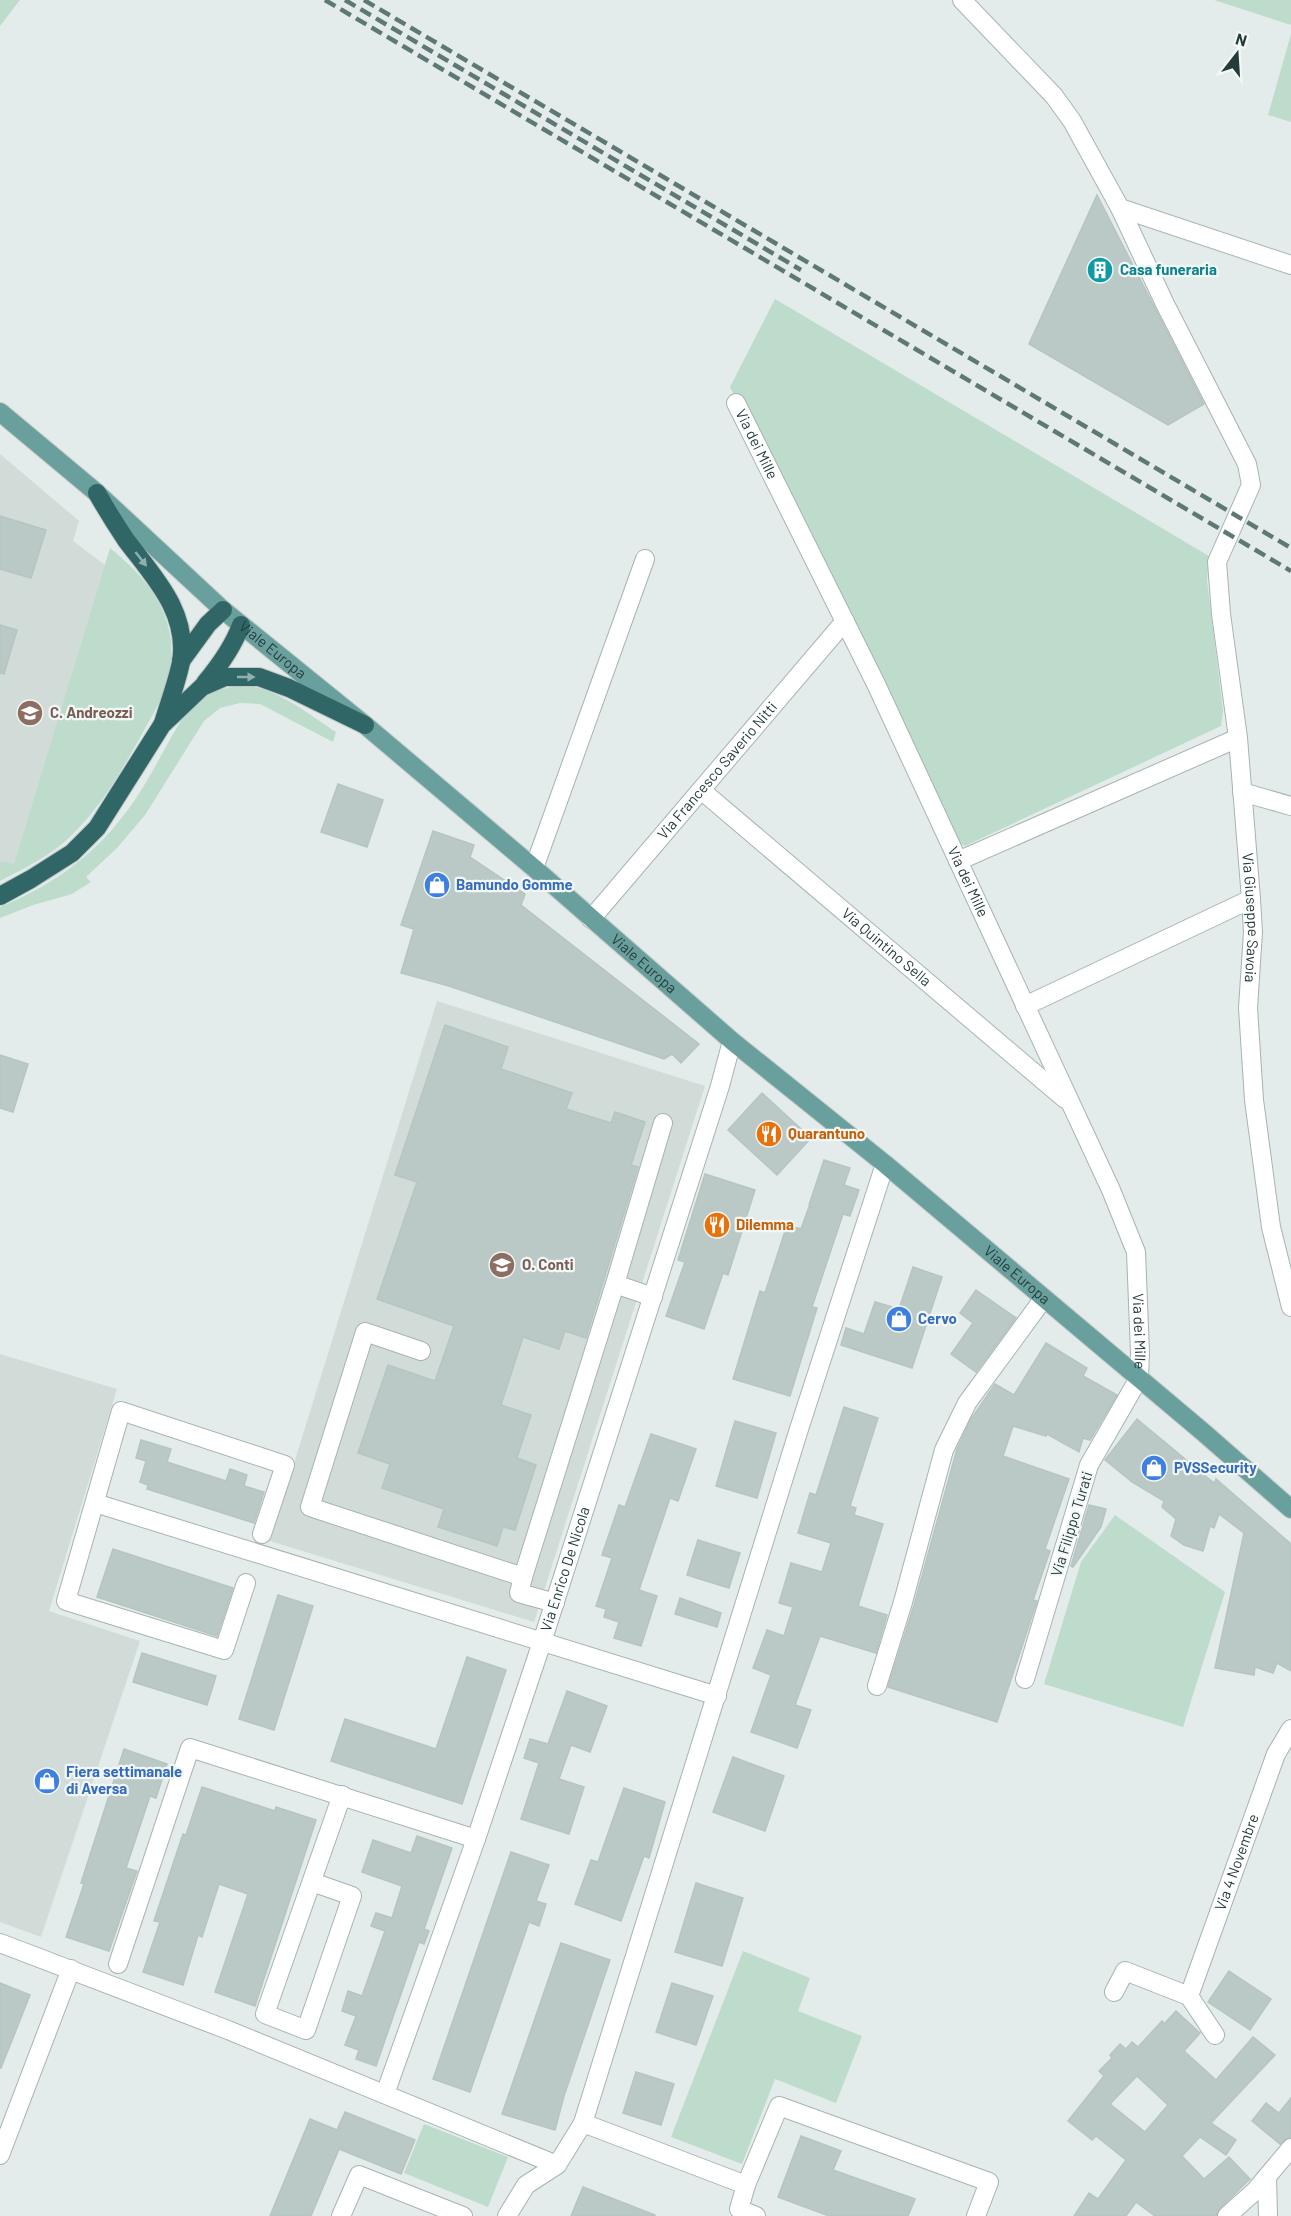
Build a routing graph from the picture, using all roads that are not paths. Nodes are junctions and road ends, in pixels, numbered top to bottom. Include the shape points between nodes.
1 (962, 0) edge
2 (1120, 208) junction
3 (1291, 265) edge
4 (736, 403) dead end
5 (0, 412) edge
6 (97, 494) junction
7 (645, 559) dead end
8 (223, 610) junction
9 (844, 621) junction
10 (241, 625) junction
11 (181, 661) junction
12 (202, 687) junction
13 (162, 725) junction
14 (365, 725) junction
15 (1238, 738) junction
16 (700, 790) junction
17 (1242, 792) junction
18 (1291, 806) edge
19 (958, 861) junction
20 (534, 868) junction
21 (0, 896) edge
22 (1251, 899) junction
23 (591, 918) junction
24 (1025, 1006) junction
25 (732, 1041) junction
26 (1071, 1104) junction
27 (663, 1123) dead end
28 (885, 1164) junction
29 (1284, 1261) edge
30 (615, 1284) junction
31 (653, 1297) junction
32 (1044, 1298) junction
33 (1291, 1307) edge
34 (421, 1351) dead end
35 (1139, 1378) junction
36 (95, 1503) junction
37 (1291, 1509) edge
38 (262, 1534) dead end
39 (523, 1577) junction
40 (246, 1583) dead end
41 (555, 1603) junction
42 (542, 1642) junction
43 (1025, 1679) dead end
44 (878, 1686) dead end
45 (717, 1696) junction
46 (1291, 1730) edge
47 (342, 1795) junction
48 (476, 1839) junction
49 (312, 1882) junction
50 (0, 1943) edge
51 (117, 1964) dead end
52 (71, 1969) junction
53 (1114, 1992) dead end
54 (1189, 1996) junction
55 (1215, 2035) dead end
56 (385, 2094) junction
57 (583, 2123) junction
58 (1291, 2148) edge
59 (0, 2155) edge
60 (558, 2165) junction
61 (1267, 2177) junction
62 (746, 2185) junction
63 (341, 2216) edge
64 (463, 2216) edge
65 (507, 2216) edge
66 (756, 2216) edge
67 (976, 2216) edge
68 (1227, 2216) edge
69 (1268, 2216) edge

1 - 2 street via 1054,96
2 - 3 street
2 - 15 street, Via Giuseppe Savoia via 1247,464 1251,485 1217,562
4 - 9 street, Via dei Mille
5 - 6 main road, Viale Europa
6 - 8 main road, Viale Europa
6 -> 11 highway via 161,585 177,616
7 - 20 street
8 - 10 main road, Viale Europa
8 - 11 highway
9 - 16 street, Via Francesco Saverio Nitti
9 - 19 street, Via dei Mille
10 - 12 highway via 222,663
10 - 14 main road, Viale Europa
11 - 13 highway
12 - 13 highway
12 -> 14 highway via 225,677 259,677
13 - 21 highway via 97,828 72,853
14 - 20 main road, Viale Europa
15 - 17 street, Via Giuseppe Savoia
15 - 19 street
16 - 23 street, Via Francesco Saverio Nitti
16 - 26 street, Via Quintino Sella
17 - 18 street
17 - 22 street, Via Giuseppe Savoia
19 - 24 street, Via dei Mille
20 - 23 main road, Viale Europa
22 - 24 street
22 - 29 street, Via Giuseppe Savoia via 1248,1008 1254,1100 1271,1227
23 - 25 main road, Viale Europa
24 - 26 street, Via dei Mille
25 - 28 main road, Viale Europa
25 - 31 street, Via Enrico De Nicola
26 - 35 street, Via dei Mille via 1136,1252
27 - 30 street
28 - 32 main road, Viale Europa
28 - 45 street
29 - 33 street, Via Giuseppe Savoia
30 - 31 street
30 - 39 street
31 - 41 street, Via Enrico De Nicola
32 - 35 main road, Viale Europa
32 - 44 street via 967,1403 944,1450
34 - 39 street via 365,1332 310,1507
35 - 37 main road, Viale Europa
35 - 43 street, Via Filippo Turati via 1089,1465
36 - 38 street via 121,1411 285,1465
36 - 40 street via 66,1601 224,1650
36 - 42 street
39 - 41 street via 519,1593
41 - 42 street, Via Enrico De Nicola
42 - 45 street
42 - 48 street, Via Enrico De Nicola
45 - 57 street
46 - 54 street, Via 4 Novembre via 1276,1754
47 - 48 street
47 - 49 street
47 - 51 street via 190,1748
48 - 56 street, Via Enrico De Nicola
49 - 49 street via 265,2014 306,2030 352,1896
50 - 52 street
52 - 56 street
52 - 59 street
53 - 54 street via 1125,1971
54 - 55 street
56 - 60 street
57 - 60 street
57 - 62 street
58 - 61 street
60 - 65 street via 526,2185
61 - 68 street
61 - 69 street
62 - 66 street via 739,2209
62 - 67 street via 779,2106 989,2182
63 - 64 street via 359,2175

